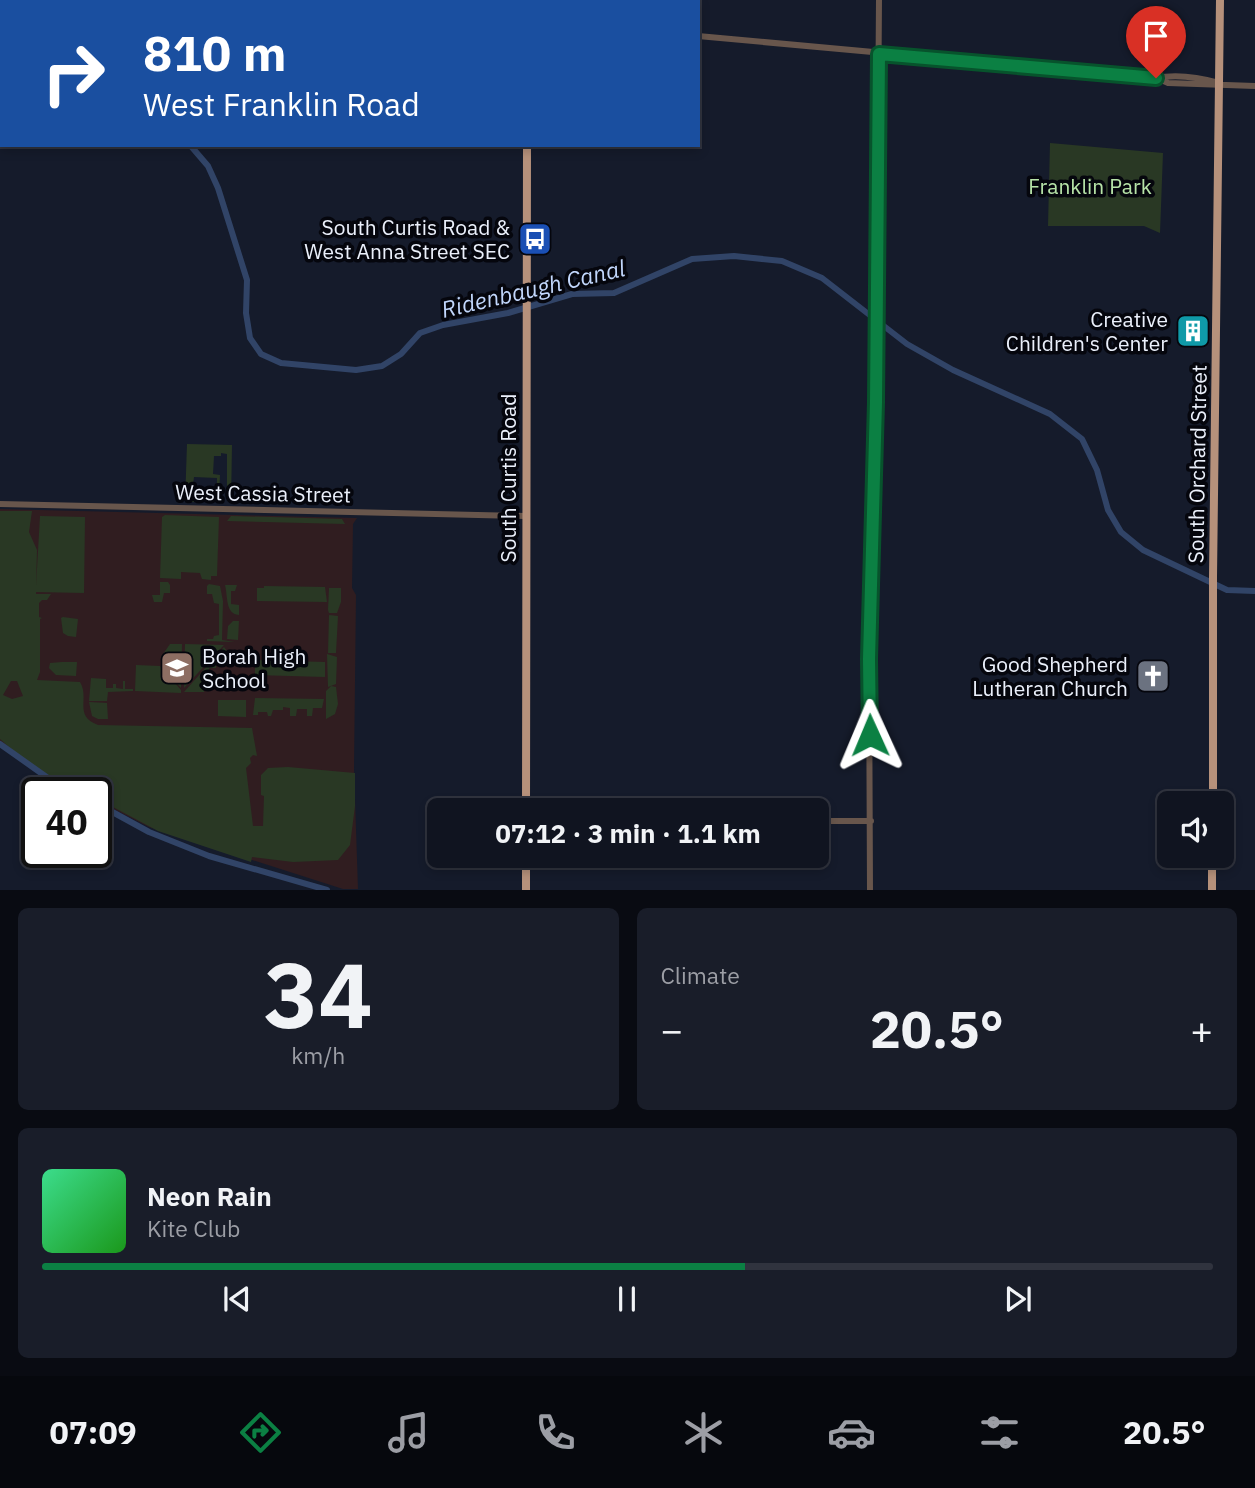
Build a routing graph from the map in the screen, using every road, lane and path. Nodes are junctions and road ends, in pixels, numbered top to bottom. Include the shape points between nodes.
1 (879, 0) edge
2 (1220, 0) edge
3 (700, 36) edge
4 (879, 54) junction
5 (1219, 83) junction
6 (1255, 86) edge
7 (527, 147) edge
8 (0, 504) edge
9 (526, 516) junction
10 (1213, 791) edge
11 (526, 798) edge
12 (829, 821) edge
13 (871, 821) junction
14 (526, 868) edge
15 (1212, 868) edge
16 (526, 890) edge
17 (870, 890) edge
18 (1212, 890) edge

1 - 4 street
2 - 5 main road, South Orchard Street
3 - 4 street
4 - 5 street
4 - 13 street via 869,659
5 - 6 street
5 - 10 main road, South Orchard Street
7 - 9 main road, South Curtis Road
8 - 9 street, West Cassia Street
9 - 11 main road, South Curtis Road
12 - 13 street
13 - 17 street
14 - 16 main road
15 - 18 main road

